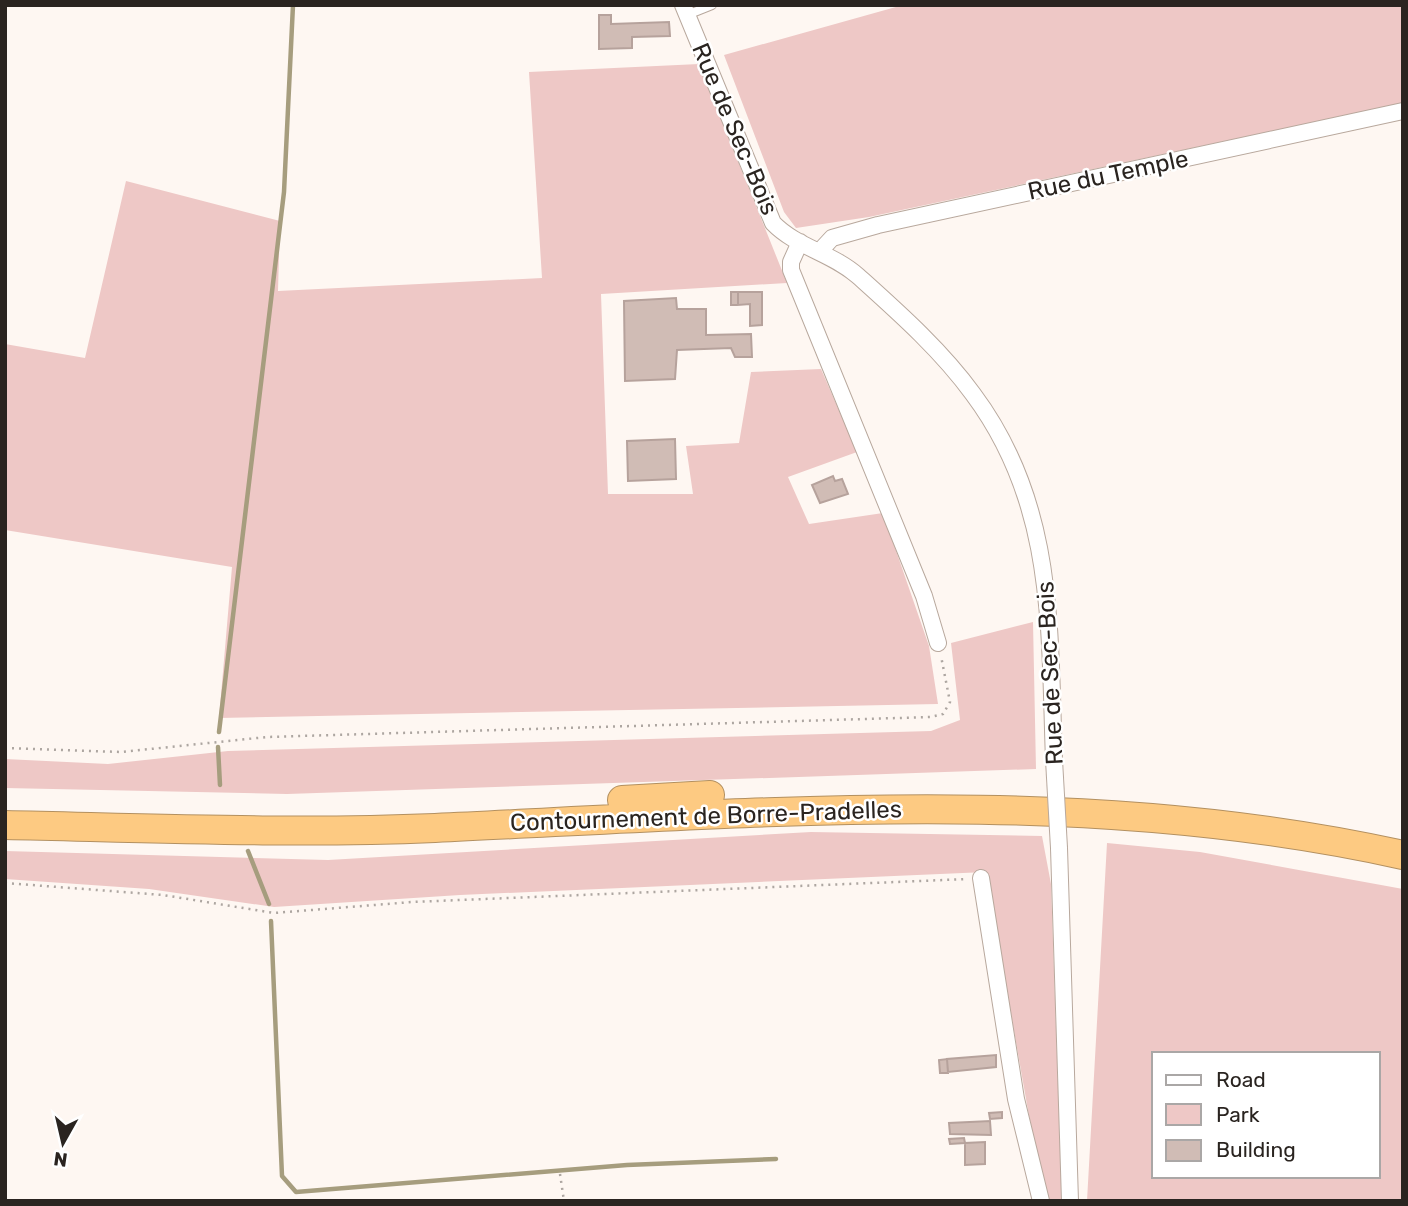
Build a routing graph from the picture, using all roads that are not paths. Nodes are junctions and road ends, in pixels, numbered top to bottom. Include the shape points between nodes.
1 (712, 5) edge
2 (685, 10) edge
3 (1403, 111) edge
4 (800, 242) junction
5 (820, 251) junction
6 (938, 643) road end
7 (5, 806) edge
8 (5, 825) edge
9 (1403, 835) edge
10 (1403, 855) edge
11 (981, 878) road end
12 (1041, 1201) edge
13 (1070, 1201) edge

1 - 2 lane
2 - 4 street, Rue de Sec-Bois via 767,213 784,233
3 - 5 street, Rue du Temple via 878,225 832,238
4 - 5 street, Rue de Sec-Bois
4 - 6 street via 791,270 919,584
5 - 13 street, Rue de Sec-Bois, bridge via 858,276 957,374 990,418 1017,470 1035,519 1044,564 1055,760
7 - 9 highway via 341,811 967,788 1199,802
8 - 10 highway, Contournement de Borre-Pradelles via 383,829 853,809 997,808 1214,823
11 - 12 street via 1016,1098

